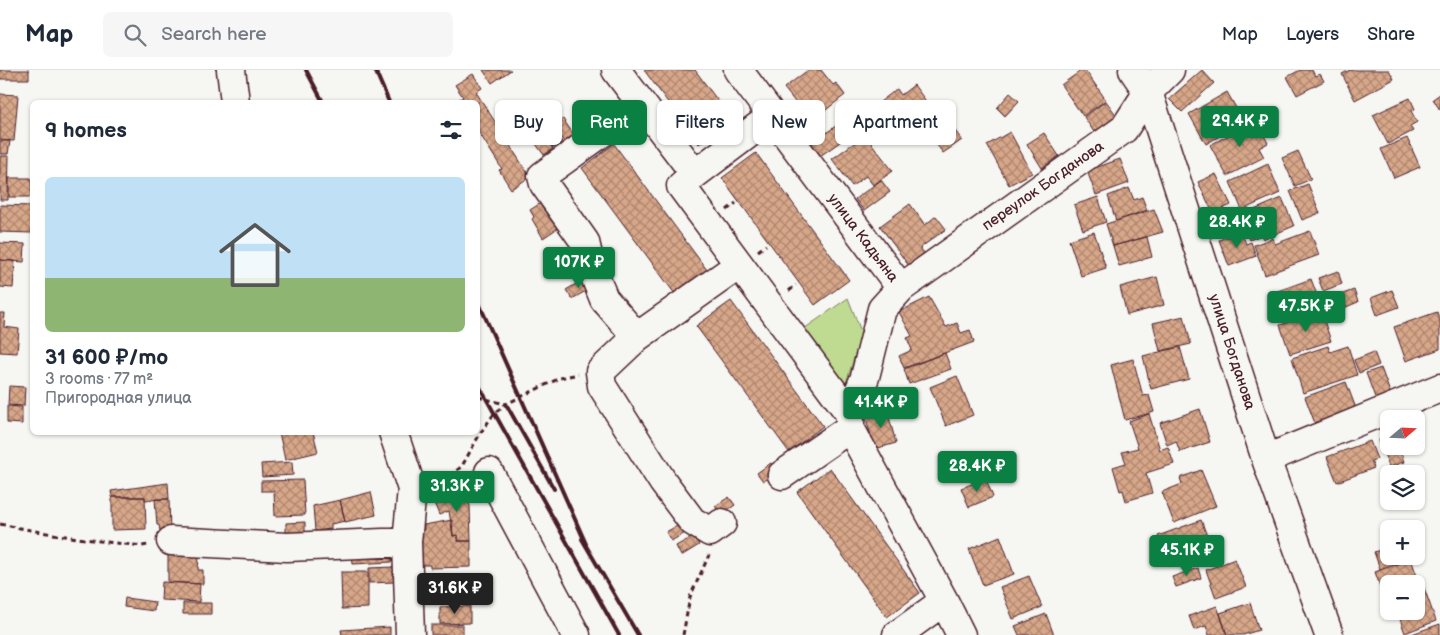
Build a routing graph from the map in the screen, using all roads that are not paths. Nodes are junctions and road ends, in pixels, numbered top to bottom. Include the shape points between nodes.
1 (231, 70) edge
2 (616, 70) edge
3 (738, 70) edge
4 (1170, 70) edge
5 (1140, 81) edge
6 (235, 100) edge
7 (639, 100) edge
8 (760, 100) edge
9 (647, 111) edge
10 (753, 130) edge
11 (585, 145) edge
12 (794, 145) edge
13 (695, 174) junction
14 (739, 265) junction
15 (900, 288) junction
16 (637, 337) junction
17 (1440, 388) edge
18 (850, 421) junction
19 (394, 435) edge
20 (1266, 459) junction
21 (489, 472) dead end
22 (782, 475) dead end
23 (722, 523) road end
24 (171, 541) road end
25 (407, 542) junction
26 (944, 601) junction
27 (958, 634) edge
28 (410, 635) edge
29 (576, 635) edge
30 (897, 635) edge
31 (1329, 635) edge

1 - 6 street
2 - 7 street
3 - 8 street, улица Кадьяна
4 - 5 street, переулок Богданова
5 - 15 street, переулок Богданова via 1124,129
5 - 20 street, улица Богданова
9 - 13 street
10 - 13 street
11 - 16 street via 542,176 544,184 585,242 604,299
12 - 15 street, улица Кадьяна
13 - 14 street via 681,186
14 - 16 street
14 - 18 street
15 - 18 street, улица Кадьяна via 882,309 866,377
16 - 23 street via 600,372 602,386 692,521 710,532
17 - 20 street
18 - 22 street
18 - 26 street
19 - 25 street via 412,489
20 - 31 street, улица Богданова
21 - 29 street
24 - 25 street via 287,547
25 - 28 street
26 - 27 street
26 - 30 street

